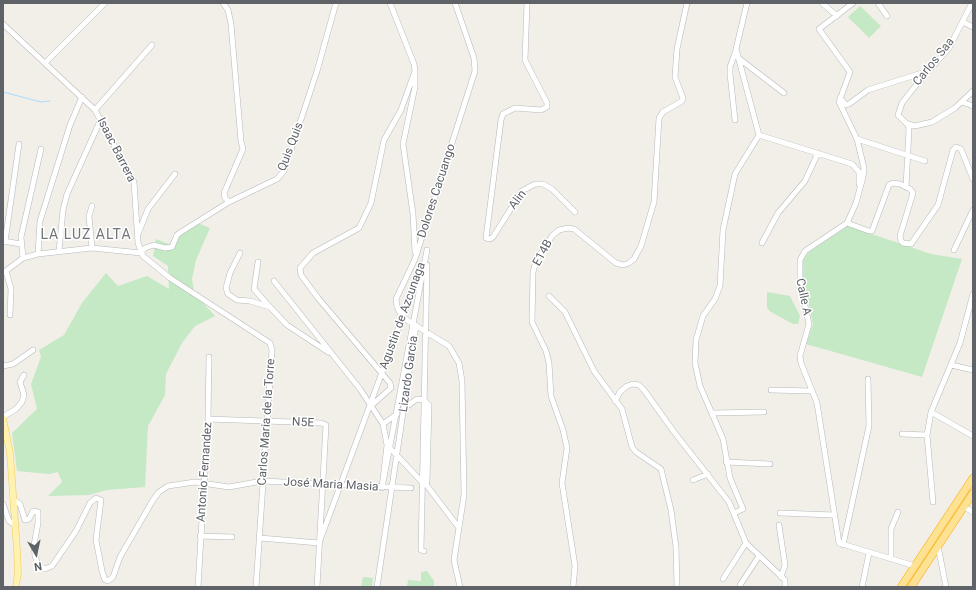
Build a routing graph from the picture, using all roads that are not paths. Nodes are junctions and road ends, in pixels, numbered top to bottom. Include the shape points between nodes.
1 (105, 3) edge
2 (223, 3) edge
3 (336, 3) edge
4 (390, 3) edge
5 (456, 3) edge
6 (527, 3) edge
7 (688, 3) edge
8 (747, 3) edge
9 (822, 3) edge
10 (853, 3) edge
11 (878, 3) edge
12 (972, 3) edge
13 (837, 16) junction
14 (887, 16) dead end
15 (962, 22) junction
16 (3, 24) edge
17 (973, 26) edge
18 (152, 45) dead end
19 (736, 49) junction
20 (737, 57) junction
21 (46, 62) junction
22 (415, 71) junction
23 (926, 72) junction
24 (973, 91) edge
25 (784, 93) dead end
26 (82, 97) junction
27 (840, 98) junction
28 (962, 102) junction
29 (973, 106) edge
30 (95, 110) junction
31 (101, 119) junction
32 (734, 120) dead end
33 (904, 121) junction
34 (759, 135) junction
35 (857, 139) junction
36 (19, 144) dead end
37 (41, 149) dead end
38 (818, 153) junction
39 (909, 155) junction
40 (925, 161) dead end
41 (175, 174) dead end
42 (973, 179) edge
43 (906, 187) junction
44 (229, 202) junction
45 (856, 203) junction
46 (92, 206) dead end
47 (973, 210) edge
48 (575, 212) dead end
49 (848, 223) junction
50 (138, 235) junction
51 (4, 241) edge
52 (762, 243) dead end
53 (21, 244) junction
54 (92, 248) junction
55 (427, 250) junction
56 (954, 250) dead end
57 (59, 251) junction
58 (141, 253) junction
59 (240, 253) dead end
60 (38, 254) junction
61 (23, 258) junction
62 (415, 259) junction
63 (258, 262) dead end
64 (4, 272) edge
65 (274, 281) dead end
66 (973, 294) edge
67 (549, 296) dead end
68 (971, 306) edge
69 (270, 307) junction
70 (10, 315) dead end
71 (402, 318) junction
72 (414, 325) junction
73 (426, 332) junction
74 (33, 350) dead end
75 (329, 352) junction
76 (210, 357) dead end
77 (951, 365) junction
78 (3, 366) edge
79 (973, 370) edge
80 (382, 373) junction
81 (24, 375) dead end
82 (868, 379) dead end
83 (771, 390) dead end
84 (812, 391) junction
85 (424, 400) junction
86 (615, 401) junction
87 (371, 404) junction
88 (404, 408) junction
89 (764, 412) dead end
90 (931, 412) junction
91 (713, 413) junction
92 (396, 414) junction
93 (3, 418) edge
94 (208, 419) junction
95 (267, 422) junction
96 (383, 424) junction
97 (902, 434) dead end
98 (927, 435) junction
99 (973, 436) edge
100 (388, 447) junction
101 (397, 456) junction
102 (726, 462) junction
103 (770, 464) dead end
104 (708, 474) junction
105 (973, 478) edge
106 (693, 480) dead end
107 (262, 481) junction
108 (204, 483) junction
109 (424, 483) junction
110 (323, 484) junction
111 (340, 485) junction
112 (382, 488) junction
113 (392, 488) junction
114 (410, 488) dead end
115 (973, 493) edge
116 (13, 500) junction
117 (933, 502) dead end
118 (3, 504) edge
119 (964, 507) junction
120 (898, 512) dead end
121 (973, 512) edge
122 (734, 513) junction
123 (780, 513) dead end
124 (834, 515) junction
125 (15, 525) junction
126 (778, 525) dead end
127 (459, 528) junction
128 (200, 536) junction
129 (232, 537) dead end
130 (260, 538) junction
131 (319, 543) junction
132 (746, 543) junction
133 (844, 545) junction
134 (938, 546) junction
135 (424, 551) dead end
136 (869, 553) junction
137 (758, 556) junction
138 (891, 559) junction
139 (915, 566) junction
140 (781, 577) junction
141 (723, 579) dead end
142 (740, 585) dead end
143 (16, 587) edge
144 (198, 587) edge
145 (256, 587) edge
146 (317, 587) edge
147 (377, 587) edge
148 (460, 587) edge
149 (573, 587) edge
150 (677, 587) edge
151 (785, 587) edge
152 (862, 587) edge
153 (902, 587) edge
154 (911, 587) edge
155 (946, 587) edge

1 - 21 street
2 - 44 street via 232,24 243,149 224,193
3 - 44 street, Quis Quis via 318,71 284,171 277,179
4 - 22 street
5 - 62 street, Dolores Cacuango via 474,58 475,71
6 - 48 street, Alin via 525,60 547,103 541,110 515,108 503,114 485,236 488,239 493,238 522,191 535,184 543,184 552,189
7 - 149 street, E14B via 677,49 676,77 683,98 659,118 654,202 641,246 634,259 623,265 616,263 574,229 568,228 559,230 552,236 536,261 533,272 532,322 546,351 551,396 567,448 562,484 576,566
8 - 19 street
9 - 13 street
10 - 13 street
11 - 14 street
12 - 15 street, Carlos Saa
13 - 27 street via 819,29 850,72
15 - 17 street
15 - 23 street, Carlos Saa via 949,48
16 - 21 street, Isaac Barrera
18 - 30 street
19 - 20 street
19 - 32 street via 730,66
20 - 25 street
20 - 34 street
21 - 26 street, Isaac Barrera
22 - 62 street via 415,87 403,144 414,220
22 - 80 street, Lizardo Garcia via 401,110 384,140 371,203 359,228 313,253 300,268 301,275 318,298
23 - 27 street via 868,90 849,104 844,104
23 - 33 street, Carlos Saa via 902,103 898,115
24 - 28 street
26 - 30 street, Isaac Barrera
26 - 60 street via 72,118 40,221
27 - 35 street via 840,106
28 - 29 street
28 - 33 street via 932,122 915,126
30 - 31 street, Isaac Barrera
31 - 50 street, Isaac Barrera via 134,182
31 - 57 street via 67,194
33 - 39 street via 909,129
34 - 38 street
34 - 91 street via 735,174 723,230 718,292 703,316 696,340 697,376
35 - 39 street
35 - 45 street via 864,168
36 - 51 street
37 - 53 street
38 - 45 street via 852,164 858,169
38 - 52 street via 805,181 778,213
39 - 40 street
39 - 43 street
41 - 50 street via 148,210
42 - 43 street via 961,148 956,148 953,150 938,205 911,244 901,241 900,236 913,193
43 - 49 street via 893,183 889,185 871,231
44 - 58 street, Quis Quis via 177,235 172,247 165,248 154,244
45 - 49 street
46 - 54 street
47 - 56 street
49 - 84 street, Calle A via 805,251 800,260 800,283 809,324 800,356
50 - 58 street, Isaac Barrera
51 - 53 street
53 - 61 street
54 - 57 street
54 - 58 street
55 - 71 street, Agustin de Azcunaga
55 - 72 street, Lizardo Garcia
55 - 73 street, Agustin de Azcunaga
57 - 60 street
58 - 95 street, Carlos Maria de la Torre via 158,270 270,343 272,350
59 - 69 street via 230,273 226,288 228,294 237,300
60 - 61 street
61 - 64 street
62 - 71 street, Dolores Cacuango via 396,295 397,307
63 - 69 street via 254,288
64 - 70 street via 11,288
65 - 75 street, Lizardo Garcia
66 - 68 street
67 - 86 street via 565,312 594,371
68 - 77 street
69 - 75 street via 287,325
71 - 72 street
71 - 80 street, Agustin de Azcunaga
72 - 73 street
72 - 88 street, Lizardo Garcia
72 - 92 street, Lizardo Garcia
73 - 85 street, Agustin de Azcunaga
73 - 127 street via 452,348 461,373 464,495
74 - 78 street via 13,364
75 - 87 street, Lizardo Garcia
76 - 94 street, Antonio Fernandez
77 - 79 street
77 - 90 street
80 - 87 street, Agustin de Azcunaga
80 - 87 street, Lizardo Garcia via 390,382 391,388
81 - 93 street via 20,382 24,395 22,402
82 - 133 street via 869,426
83 - 84 street
84 - 124 street, Calle A via 817,403
85 - 88 street via 414,400
85 - 109 street, Agustin de Azcunaga via 430,408 428,478
86 - 104 street via 627,386 639,385
86 - 150 street via 622,409 636,452 661,469 671,510 676,547
87 - 96 street, Lizardo Garcia
87 - 111 street, Agustin de Azcunaga
88 - 92 street
88 - 101 street, Lizardo Garcia
89 - 91 street
90 - 98 street
90 - 99 street
91 - 102 street via 723,439
92 - 96 street
92 - 100 street, Lizardo Garcia
93 - 116 main road via 8,438
94 - 95 street, N5E
94 - 108 street, Antonio Fernandez
95 - 107 street, Carlos Maria de la Torre
95 - 110 street, N5E via 326,425
96 - 100 street, Lizardo Garcia
97 - 98 street
98 - 117 street
100 - 101 street
100 - 112 street, Lizardo Garcia
101 - 109 street
101 - 113 street, Lizardo Garcia
102 - 103 street
102 - 122 street via 743,509
104 - 106 street
104 - 122 street
105 - 139 highway
107 - 108 street, José Maria Masia via 229,487
107 - 110 street, José Maria Masia
107 - 130 street, Carlos Maria de la Torre
108 - 116 street, José Maria Masia via 182,483 168,486 159,492 120,557 113,577 108,581 105,580 102,571 96,540 101,500 96,498 90,503 82,521 52,566 45,570 38,565 35,556 38,512 33,511 29,519 25,520 20,504
108 - 128 street, Antonio Fernandez
109 - 127 street
109 - 135 street via 421,550
110 - 111 street, José Maria Masia
110 - 131 street
111 - 112 street, José Maria Masia
111 - 131 street, Agustin de Azcunaga
112 - 113 street, José Maria Masia
113 - 114 street, José Maria Masia
113 - 147 street, Lizardo Garcia
115 - 119 highway
116 - 125 main road
118 - 125 street via 9,521
119 - 121 street
119 - 134 highway
120 - 138 street via 891,529
122 - 132 street
123 - 124 street
124 - 133 street, Calle A via 838,541
125 - 143 main road via 18,572
126 - 140 street via 785,565
127 - 148 street via 454,560
128 - 129 street
128 - 144 street, Antonio Fernandez
130 - 131 street
130 - 145 street, Carlos Maria de la Torre
131 - 146 street
132 - 137 street
132 - 141 street
133 - 136 street
134 - 154 highway
134 - 155 street
136 - 138 street
136 - 152 street
137 - 140 street
137 - 142 street
138 - 139 street
139 - 153 highway
140 - 151 street via 785,580

